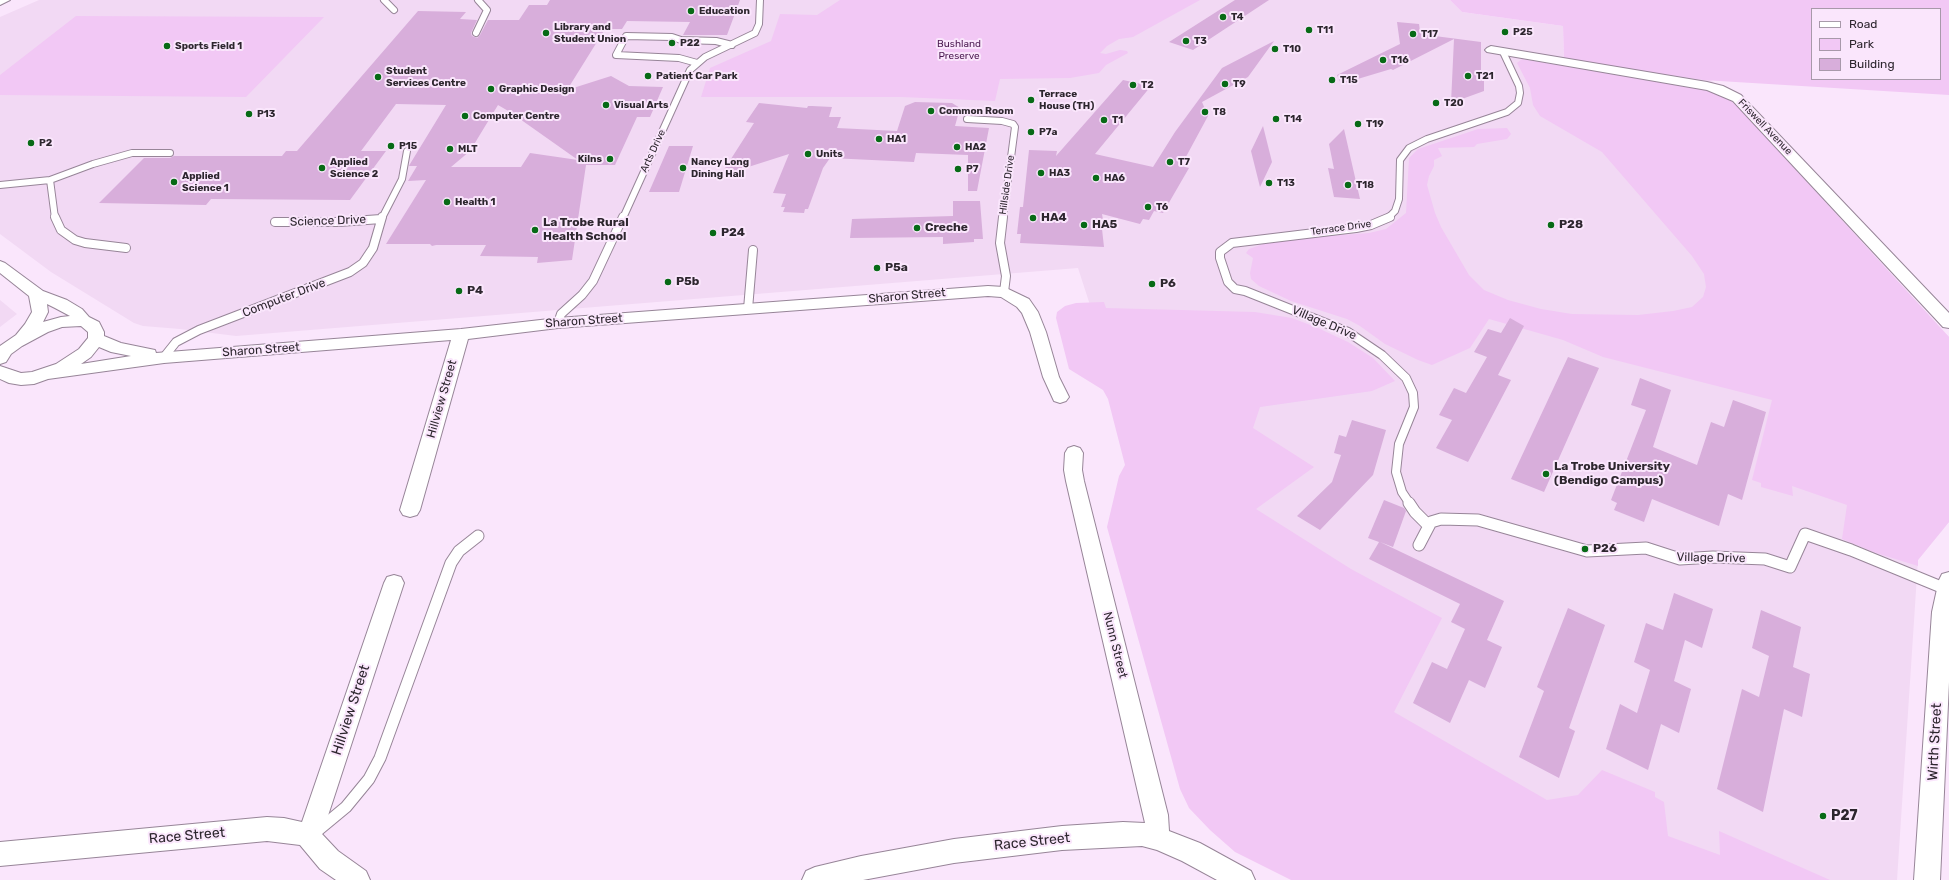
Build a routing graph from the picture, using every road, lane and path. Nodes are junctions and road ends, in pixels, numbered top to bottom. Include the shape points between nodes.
1 (5, 0) edge
2 (384, 0) edge
3 (478, 0) edge
4 (760, 0) edge
5 (0, 2) edge
6 (394, 10) dead end
7 (476, 33) dead end
8 (732, 45) junction
9 (1497, 51) joint
10 (697, 63) junction
11 (967, 119) dead end
12 (407, 151) dead end
13 (170, 153) dead end
14 (50, 180) junction
15 (0, 186) edge
16 (380, 219) junction
17 (275, 222) dead end
18 (126, 248) dead end
19 (753, 250) dead end
20 (0, 266) edge
21 (1235, 289) joint
22 (1004, 292) junction
23 (37, 294) junction
24 (748, 309) junction
25 (83, 321) junction
26 (558, 323) junction
27 (1949, 323) edge
28 (461, 334) junction
29 (96, 339) junction
30 (5, 351) edge
31 (164, 357) junction
32 (0, 372) edge
33 (48, 374) junction
34 (21, 379) junction
35 (0, 384) edge
36 (1060, 397) dead end
37 (1074, 453) dead end
38 (410, 510) dead end
39 (1429, 526) junction
40 (478, 536) dead end
41 (1419, 545) dead end
42 (394, 584) dead end
43 (1948, 585) edge
44 (309, 837) junction
45 (1158, 838) junction
46 (0, 854) edge
47 (357, 880) edge
48 (815, 880) edge
49 (1242, 880) edge
50 (1927, 880) edge

1 - 5 street
2 - 6 lane
3 - 7 lane via 487,10
4 - 8 lane, Arts Drive via 757,30
8 - 10 lane, Arts Drive
8 - 10 lane via 672,37 626,36 616,55 679,58
9 - 21 lane, Terrace Drive via 1519,86 1518,103 1507,112 1427,139 1409,148 1400,160 1399,199 1390,217 1356,228 1232,243 1220,252 1220,258 1228,282
9 - 27 street, Friswell Avenue via 1707,86 1737,98
10 - 26 lane, Arts Drive via 686,77 593,281 561,314
11 - 22 lane, Hillside Drive via 1002,121 1015,127 1000,239 1006,281
12 - 16 lane, Computer Drive via 402,179
13 - 14 lane via 132,153
14 - 15 lane
14 - 18 lane via 54,215 61,230 75,240 85,243
16 - 17 lane, Science Drive
16 - 31 lane, Computer Drive via 373,248 368,258 357,268 199,330 176,342
19 - 24 lane
20 - 23 street
21 - 39 lane, Village Drive via 1348,332 1382,355 1406,378 1413,393 1414,407 1399,444 1396,472 1402,492 1415,512
22 - 24 street, Sharon Street via 968,291
22 - 36 street via 1023,303 1030,312
23 - 25 street via 61,304 76,313
23 - 30 street via 40,312 37,319 26,334
24 - 26 street, Sharon Street
25 - 29 street via 93,326
25 - 30 street via 53,324
26 - 28 street, Sharon Street
28 - 31 street, Sharon Street
28 - 38 street, Hillview Street
29 - 31 street, Sharon Street via 117,348
29 - 33 street via 85,354
31 - 33 street, Sharon Street
32 - 34 street
33 - 34 street
34 - 35 street
37 - 45 street, Nunn Street via 1075,481 1156,815
39 - 41 lane
39 - 43 lane, Village Drive via 1431,522 1441,519 1478,520 1587,550 1646,548 1680,559 1765,559 1790,567 1805,534
40 - 44 lane via 459,551 451,563 380,758 369,779 346,807
42 - 44 street, Hillview Street
43 - 50 street, Wirth Street via 1942,612
44 - 46 street, Race Street via 284,830 252,830
44 - 47 street via 329,860
45 - 48 street, Race Street via 1142,834 1102,834 954,850 861,868
45 - 49 street, Race Street via 1191,852

